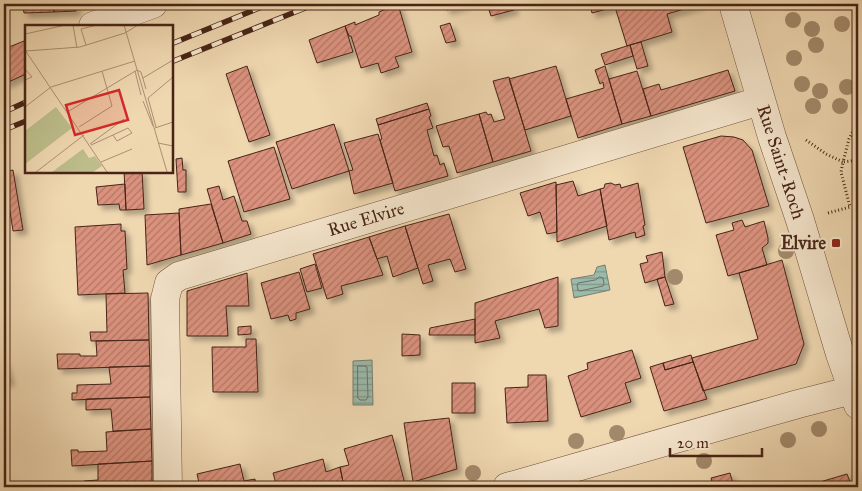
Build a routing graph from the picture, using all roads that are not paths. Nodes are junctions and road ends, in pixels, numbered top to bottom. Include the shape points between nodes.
1 (153, 4) edge
2 (733, 4) edge
3 (97, 25) edge
4 (760, 101) junction
5 (856, 398) edge
6 (168, 487) edge
7 (507, 487) edge

1 - 3 street
2 - 4 street, Rue Saint-Roch
4 - 5 street, Rue Saint-Roch
4 - 6 street, Rue Elvire via 180,276 169,283 165,299
5 - 7 street via 798,404

